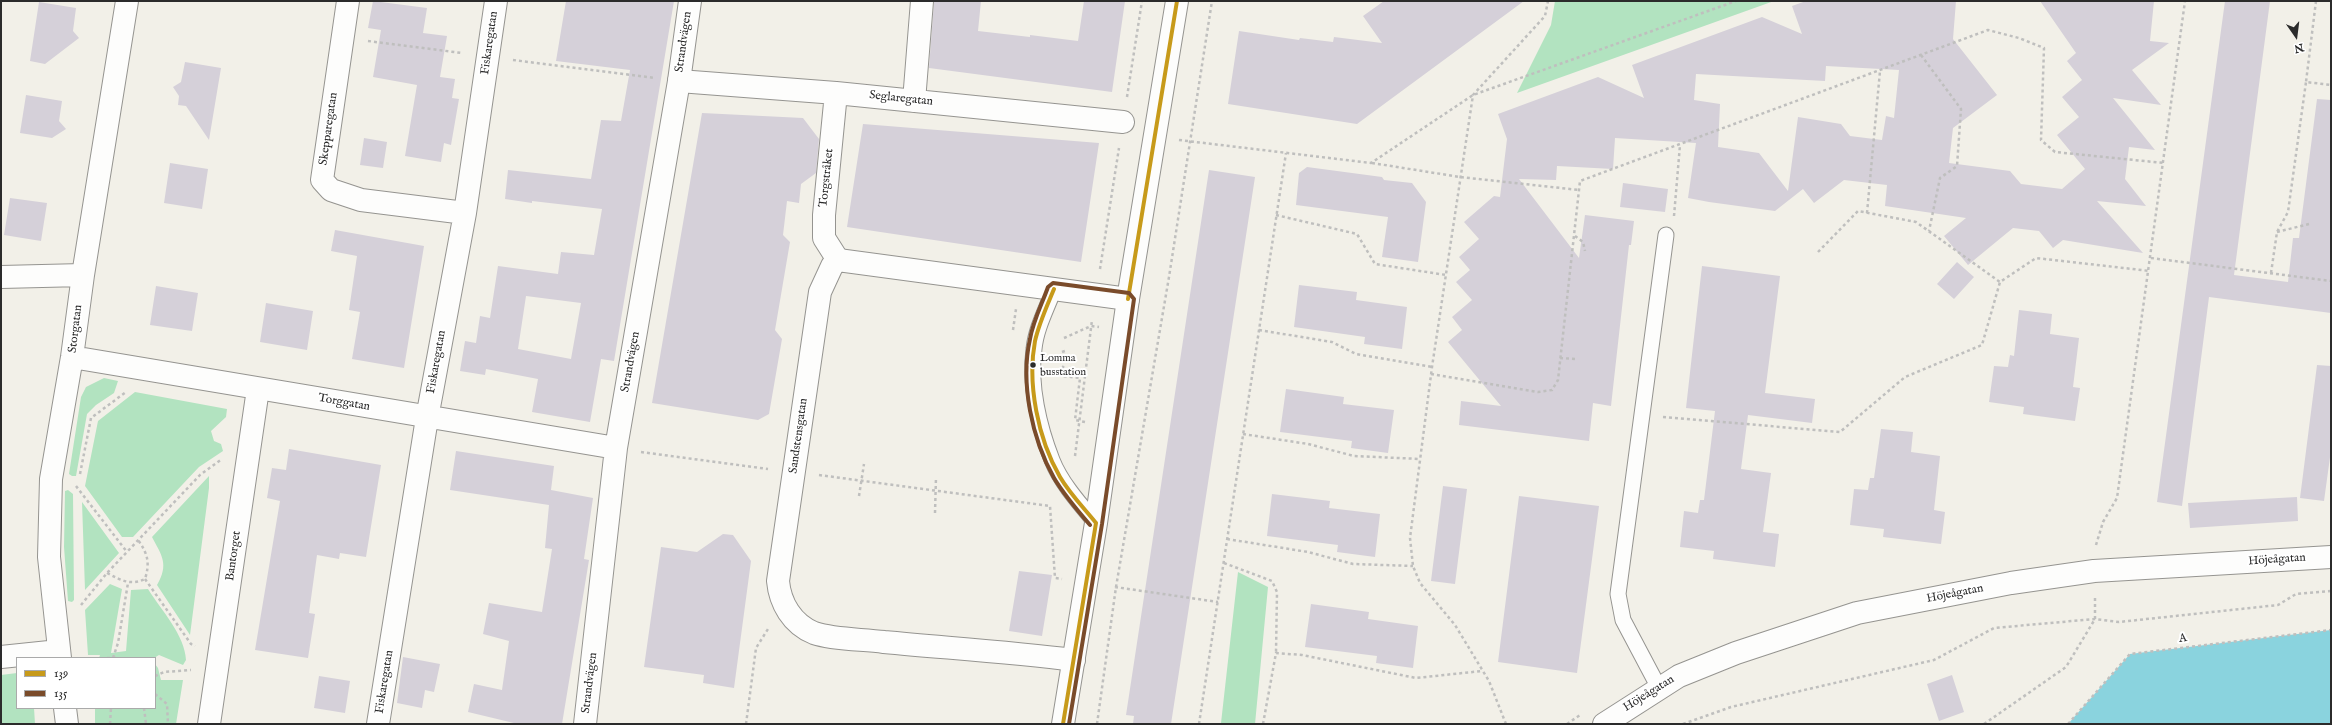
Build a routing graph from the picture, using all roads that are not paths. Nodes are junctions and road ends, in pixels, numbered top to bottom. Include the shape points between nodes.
1 (127, 1) edge
2 (348, 1) edge
3 (496, 1) edge
4 (690, 1) edge
5 (922, 1) edge
6 (1177, 1) edge
7 (679, 81) junction
8 (836, 93) junction
9 (914, 101) junction
10 (1123, 122) road end
11 (465, 213) junction
12 (1666, 235) dead end
13 (838, 260) junction
14 (83, 274) junction
15 (1, 277) edge
16 (1054, 289) junction
17 (1128, 298) junction
18 (72, 357) junction
19 (258, 389) junction
20 (427, 418) junction
21 (616, 448) junction
22 (1096, 523) junction
23 (2331, 557) edge
24 (59, 654) edge
25 (1, 657) edge
26 (1074, 660) junction
27 (1659, 688) junction
28 (65, 709) edge
29 (67, 724) edge
30 (210, 724) edge
31 (378, 724) edge
32 (585, 724) edge
33 (1063, 724) edge
34 (1604, 724) edge

1 - 14 street, Storgatan
2 - 11 street, Skepparegatan via 322,180 330,190 361,200
3 - 11 street, Fiskaregatan
4 - 7 street, Strandvägen
5 - 9 street
6 - 17 street
7 - 8 street, Seglaregatan
7 - 21 street, Strandvägen
8 - 9 street, Seglaregatan
8 - 13 street, Torgstråket via 824,238
9 - 10 street, Seglaregatan
11 - 20 street, Fiskaregatan
12 - 27 lane via 1618,594 1623,620
13 - 16 street
13 - 26 street, Sandstensgatan via 832,266 820,292 778,581 780,596 786,610 799,624 814,633
14 - 15 street
14 - 18 street, Storgatan
16 - 17 street
16 - 22 lane via 1034,349 1034,388 1052,461 1072,493
17 - 22 street
18 - 19 street, Torggatan
18 - 24 street, Storgatan via 51,479 49,557
19 - 20 street, Torggatan
19 - 30 street, Bantorget via 210,659
20 - 21 street, Torggatan
20 - 31 street, Fiskaregatan
21 - 32 street, Strandvägen
22 - 26 street
23 - 27 street, Höjeågatan via 2094,571 2011,583 1857,613 1736,653 1679,676
24 - 25 street
26 - 33 street
27 - 34 street, Höjeågatan
28 - 29 street

